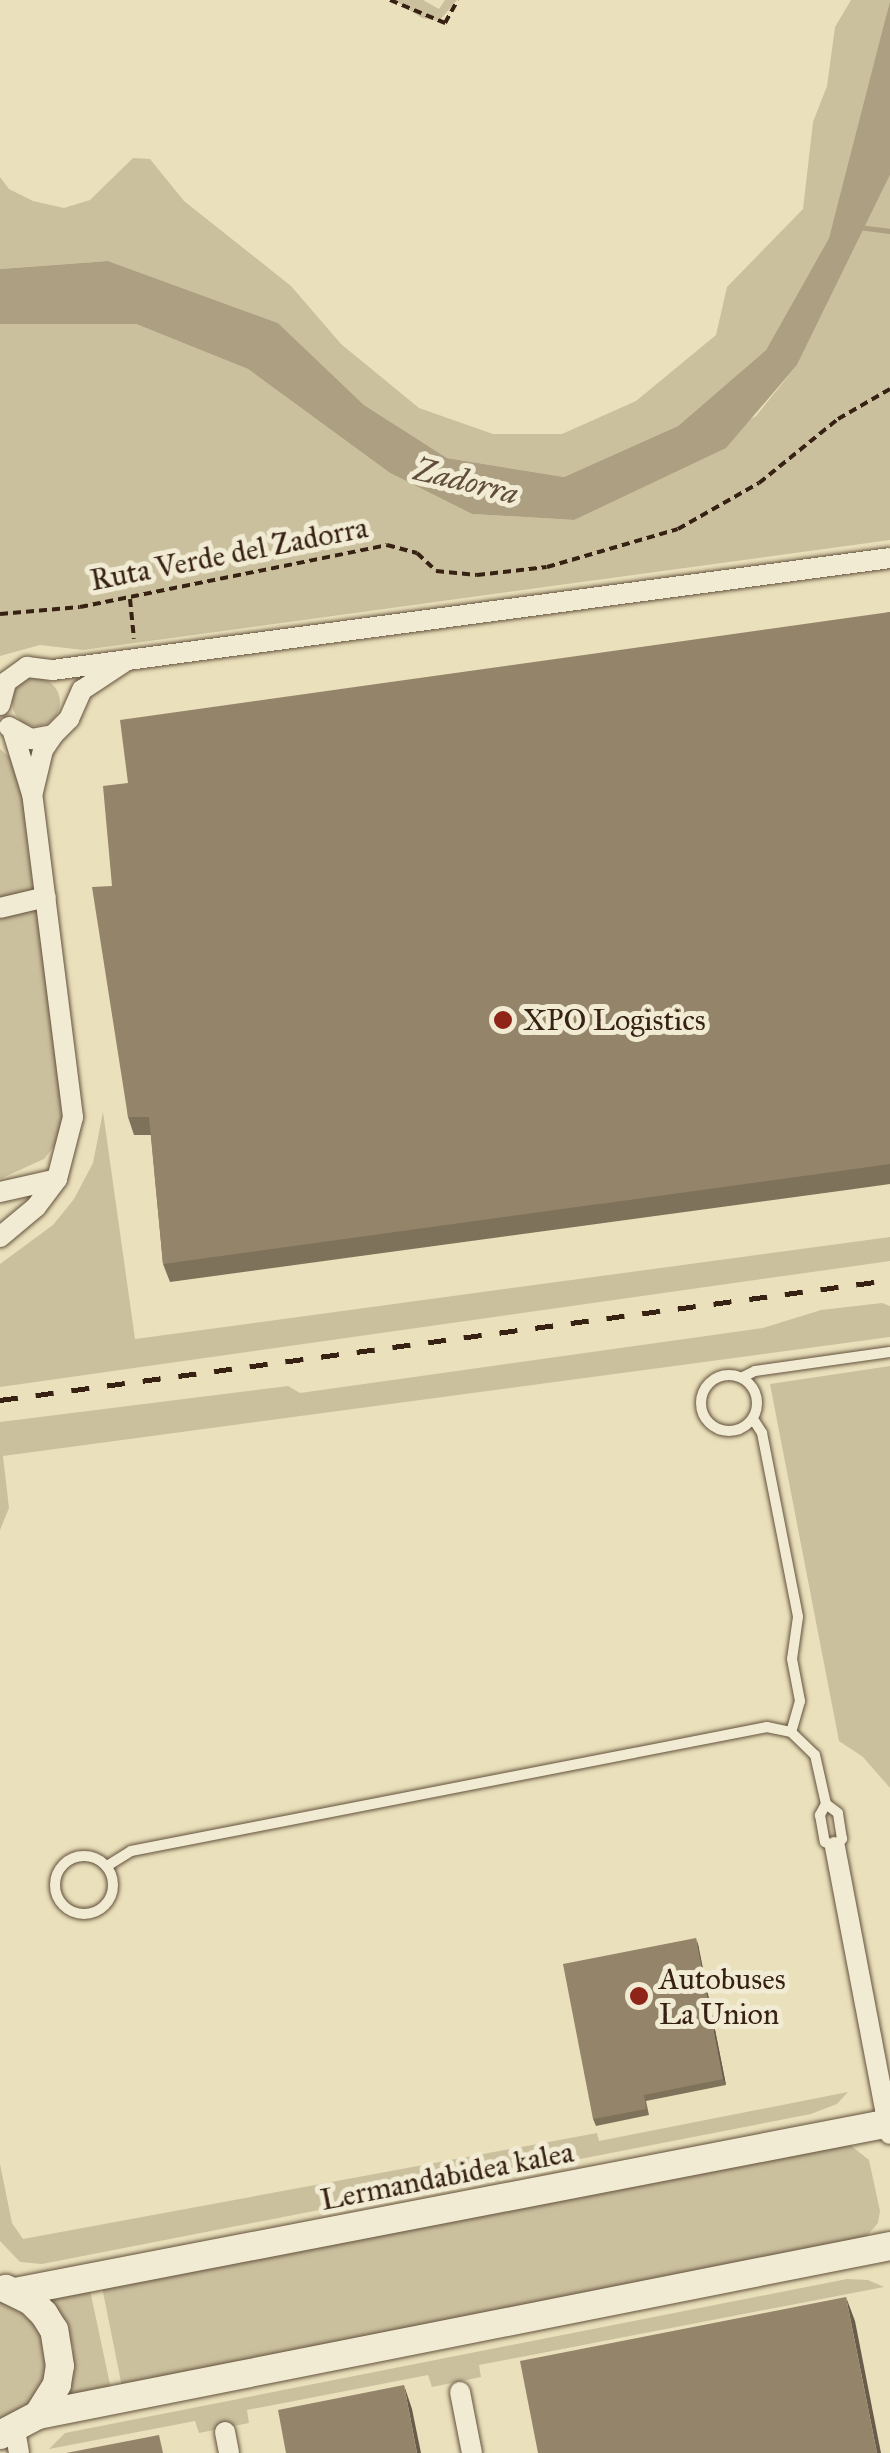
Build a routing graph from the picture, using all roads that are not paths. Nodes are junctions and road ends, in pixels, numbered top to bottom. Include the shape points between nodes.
1 (890, 558) edge
2 (132, 654) junction
3 (53, 670) junction
4 (72, 708) junction
5 (3, 717) edge
6 (52, 735) junction
7 (32, 794) junction
8 (46, 897) junction
9 (0, 908) edge
10 (57, 1179) junction
11 (0, 1192) edge
12 (0, 1237) edge
13 (890, 1352) edge
14 (743, 1377) junction
15 (753, 1419) junction
16 (792, 1732) junction
17 (826, 1804) junction
18 (834, 1847) junction
19 (107, 1866) junction
20 (889, 2126) edge
21 (890, 2246) edge
22 (8, 2289) edge
23 (460, 2392) dead end
24 (18, 2433) edge
25 (472, 2453) edge

1 - 2 street
2 - 3 street
2 - 4 street via 82,690
3 - 4 street via 69,686
3 - 5 street via 27,667 15,673 6,682
4 - 6 street
5 - 6 street via 32,738
5 - 7 street
6 - 7 street
7 - 8 street
8 - 9 street
8 - 10 street via 74,1117
10 - 11 street
10 - 12 street
13 - 14 lane
14 - 15 lane via 757,1396
14 - 15 lane via 709,1382 700,1404 703,1416 721,1430
15 - 16 lane via 762,1434 798,1616 792,1660 800,1702
16 - 17 lane via 815,1755
16 - 19 lane via 754,1729 131,1850
17 - 18 lane via 820,1815 825,1842
17 - 18 lane via 838,1813 842,1839
18 - 20 street
19 - 19 lane via 76,1857 62,1866 57,1897 84,1915 100,1910 114,1881
20 - 22 street, Lermandabidea kalea
21 - 24 street
22 - 24 street via 44,2314 59,2348 57,2384
23 - 25 street

